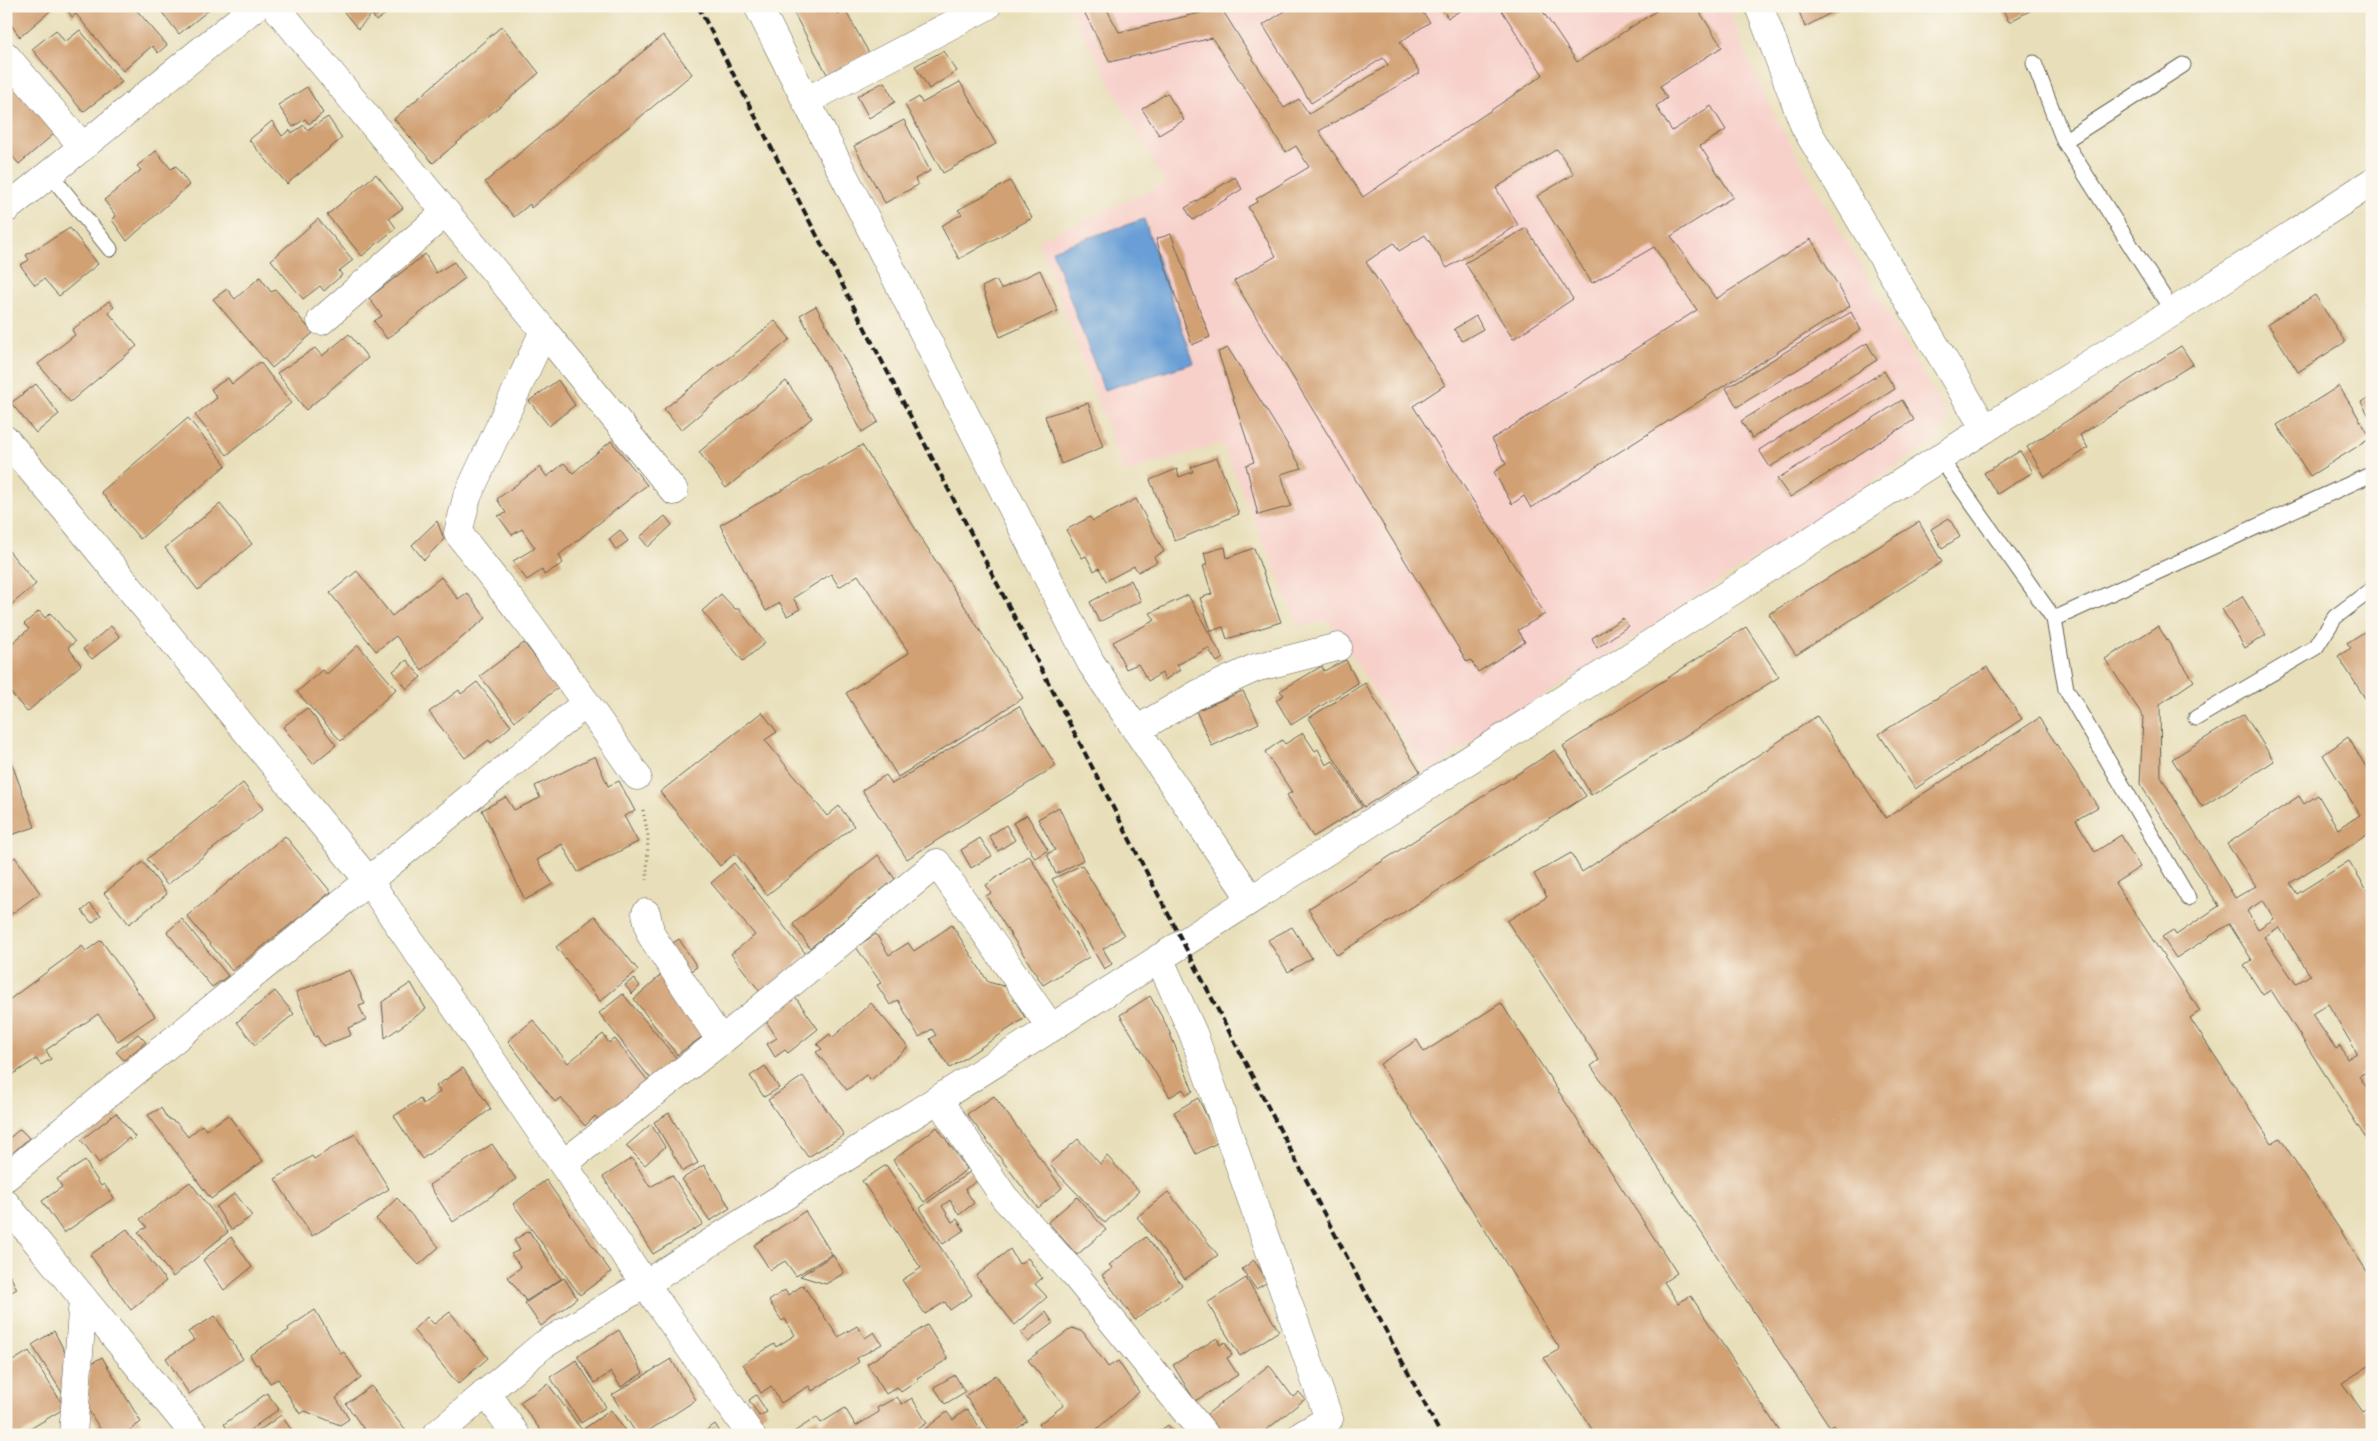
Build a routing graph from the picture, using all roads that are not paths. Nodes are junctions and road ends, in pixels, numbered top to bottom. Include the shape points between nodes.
1 (256, 6) edge
2 (275, 6) edge
3 (758, 6) edge
4 (987, 6) edge
5 (1759, 6) edge
6 (6, 56) edge
7 (2034, 63) dead end
8 (2183, 65) dead end
9 (806, 101) junction
10 (2064, 141) junction
11 (83, 147) junction
12 (50, 174) junction
13 (2372, 182) edge
14 (6, 209) edge
15 (446, 212) junction
16 (110, 249) dead end
17 (2172, 312) junction
18 (321, 321) dead end
19 (544, 331) junction
20 (1985, 429) junction
21 (6, 440) edge
22 (1940, 458) junction
23 (2372, 474) edge
24 (674, 491) dead end
25 (2372, 590) edge
26 (2054, 619) junction
27 (1338, 647) dead end
28 (586, 703) junction
29 (2196, 718) dead end
30 (1136, 730) junction
31 (637, 776) road end
32 (368, 880) junction
33 (2188, 898) dead end
34 (1251, 899) junction
35 (646, 913) road end
36 (1159, 958) junction
37 (1051, 1028) junction
38 (721, 1041) junction
39 (938, 1099) junction
40 (563, 1164) junction
41 (6, 1177) edge
42 (6, 1204) edge
43 (645, 1284) junction
44 (83, 1298) junction
45 (486, 1392) junction
46 (73, 1435) edge
47 (195, 1435) edge
48 (436, 1435) edge
49 (516, 1435) edge
50 (752, 1435) edge
51 (1205, 1435) edge
52 (1302, 1435) edge

1 - 11 street
2 - 15 street
3 - 9 street
4 - 9 street
5 - 20 street via 1806,127
6 - 11 street
7 - 10 lane
8 - 10 lane
9 - 30 street via 1091,663
10 - 17 lane
11 - 12 street
12 - 14 street
12 - 16 lane
13 - 17 street
15 - 18 street
15 - 19 street
17 - 20 street
19 - 24 street
19 - 28 street via 467,497 458,533
20 - 22 street
21 - 32 street
22 - 26 lane
22 - 34 street
23 - 26 lane
25 - 29 lane via 2335,617 2316,647
26 - 33 lane via 2066,689
27 - 30 street via 1255,668 1198,694
28 - 31 street
28 - 32 street
30 - 34 street
32 - 40 street
32 - 41 street
34 - 36 street
35 - 38 street via 651,935
36 - 37 street
36 - 52 street via 1193,1033 1329,1419
37 - 38 street via 937,863
37 - 39 street
38 - 40 street
39 - 43 street
39 - 51 street via 1004,1197 1075,1276
40 - 43 street
42 - 44 street
43 - 45 street via 543,1345
43 - 50 street
44 - 46 street
44 - 47 street
45 - 48 street
45 - 49 street

